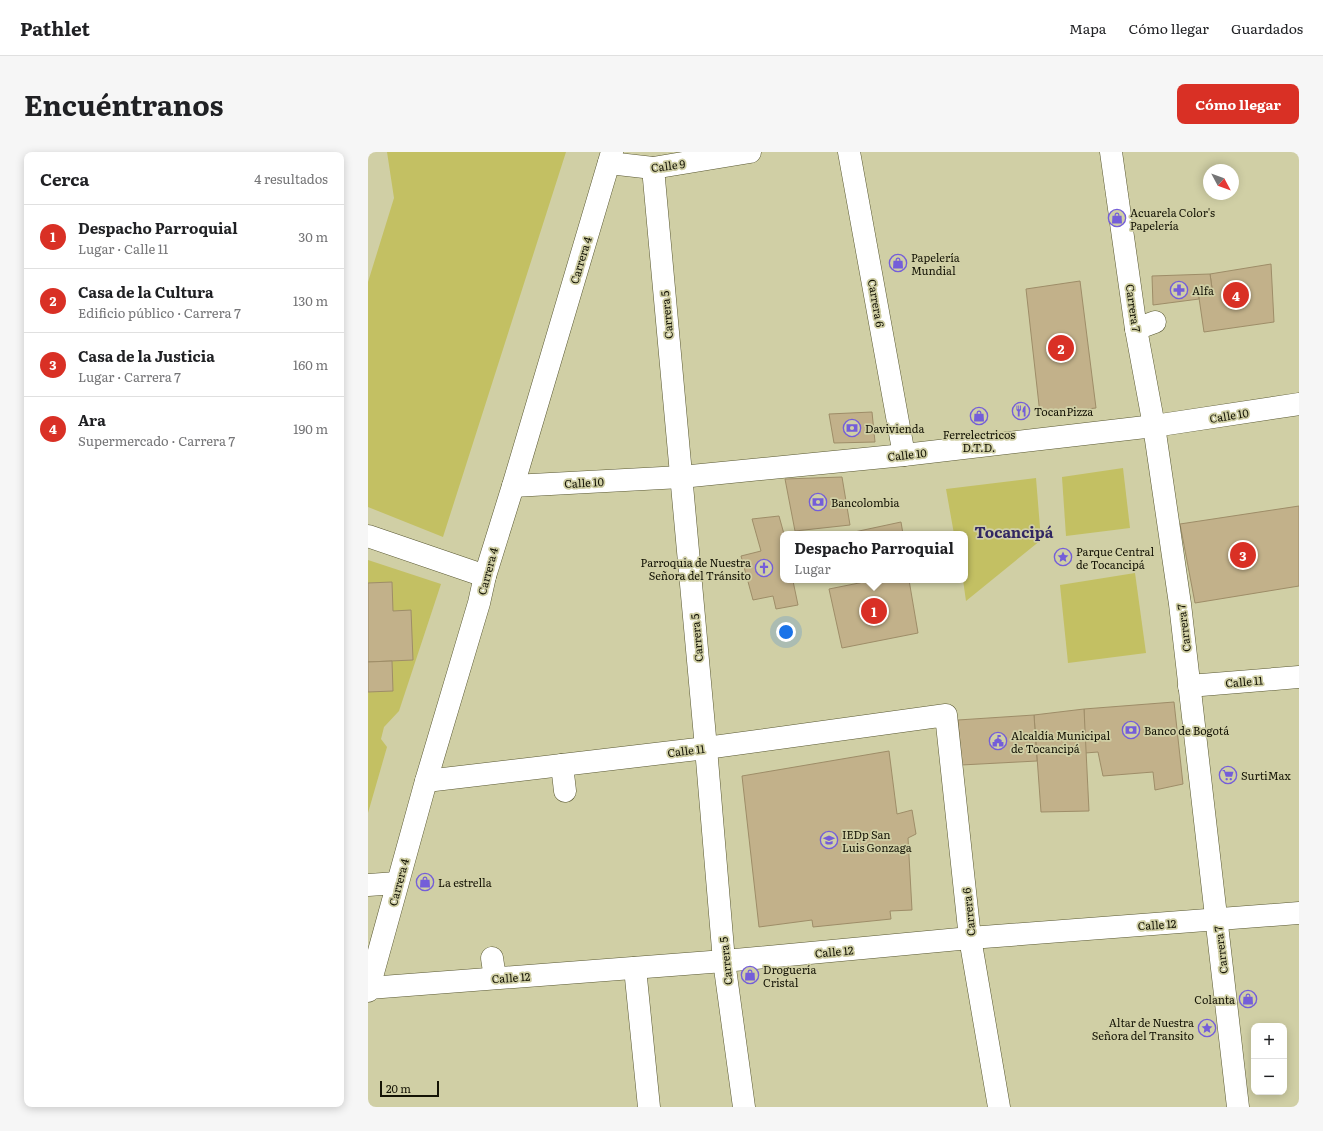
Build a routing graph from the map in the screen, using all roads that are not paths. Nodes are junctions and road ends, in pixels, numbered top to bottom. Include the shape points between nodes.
1 (750, 152) edge
2 (849, 152) edge
3 (1111, 152) edge
4 (611, 158) edge
5 (653, 168) junction
6 (1299, 404) edge
7 (1154, 426) junction
8 (904, 455) junction
9 (680, 477) junction
10 (513, 486) junction
11 (368, 536) edge
12 (484, 576) junction
13 (1299, 677) edge
14 (1189, 686) junction
15 (946, 715) joint
16 (706, 748) junction
17 (562, 765) junction
18 (426, 781) junction
19 (564, 791) dead end
20 (397, 883) junction
21 (368, 885) edge
22 (1299, 912) edge
23 (1216, 919) junction
24 (970, 938) junction
25 (724, 961) junction
26 (635, 968) junction
27 (368, 990) edge
28 (650, 1107) edge
29 (744, 1107) edge
30 (999, 1107) edge
31 (1238, 1107) edge

1 - 5 street, Calle 9
2 - 8 street, Carrera 6
3 - 7 street, Carrera 7 via 1146,326
4 - 5 street, Calle 9
4 - 10 street, Carrera 4
5 - 9 street, Carrera 5
6 - 7 street, Calle 10
7 - 8 street, Calle 10
7 - 14 street, Carrera 7 via 1180,604
8 - 9 street, Calle 10
9 - 10 street, Calle 10
9 - 16 street, Carrera 5
10 - 12 street, Carrera 4
11 - 12 street
12 - 18 street, Carrera 4 via 479,603
13 - 14 street, Calle 11
14 - 23 street, Carrera 7
15 - 16 street, Calle 11
15 - 24 street, Carrera 6
16 - 17 street, Calle 11
16 - 25 street, Carrera 5
17 - 18 street, Calle 11
17 - 19 street
18 - 20 street, Carrera 4
20 - 21 street
20 - 27 street, Carrera 4
22 - 23 street, Calle 12
23 - 24 street, Calle 12
23 - 31 street, Carrera 7
24 - 25 street, Calle 12
24 - 30 street, Carrera 6
25 - 26 street, Calle 12
25 - 29 street, Carrera 5
26 - 27 street, Calle 12 via 575,963 493,968
26 - 28 street

